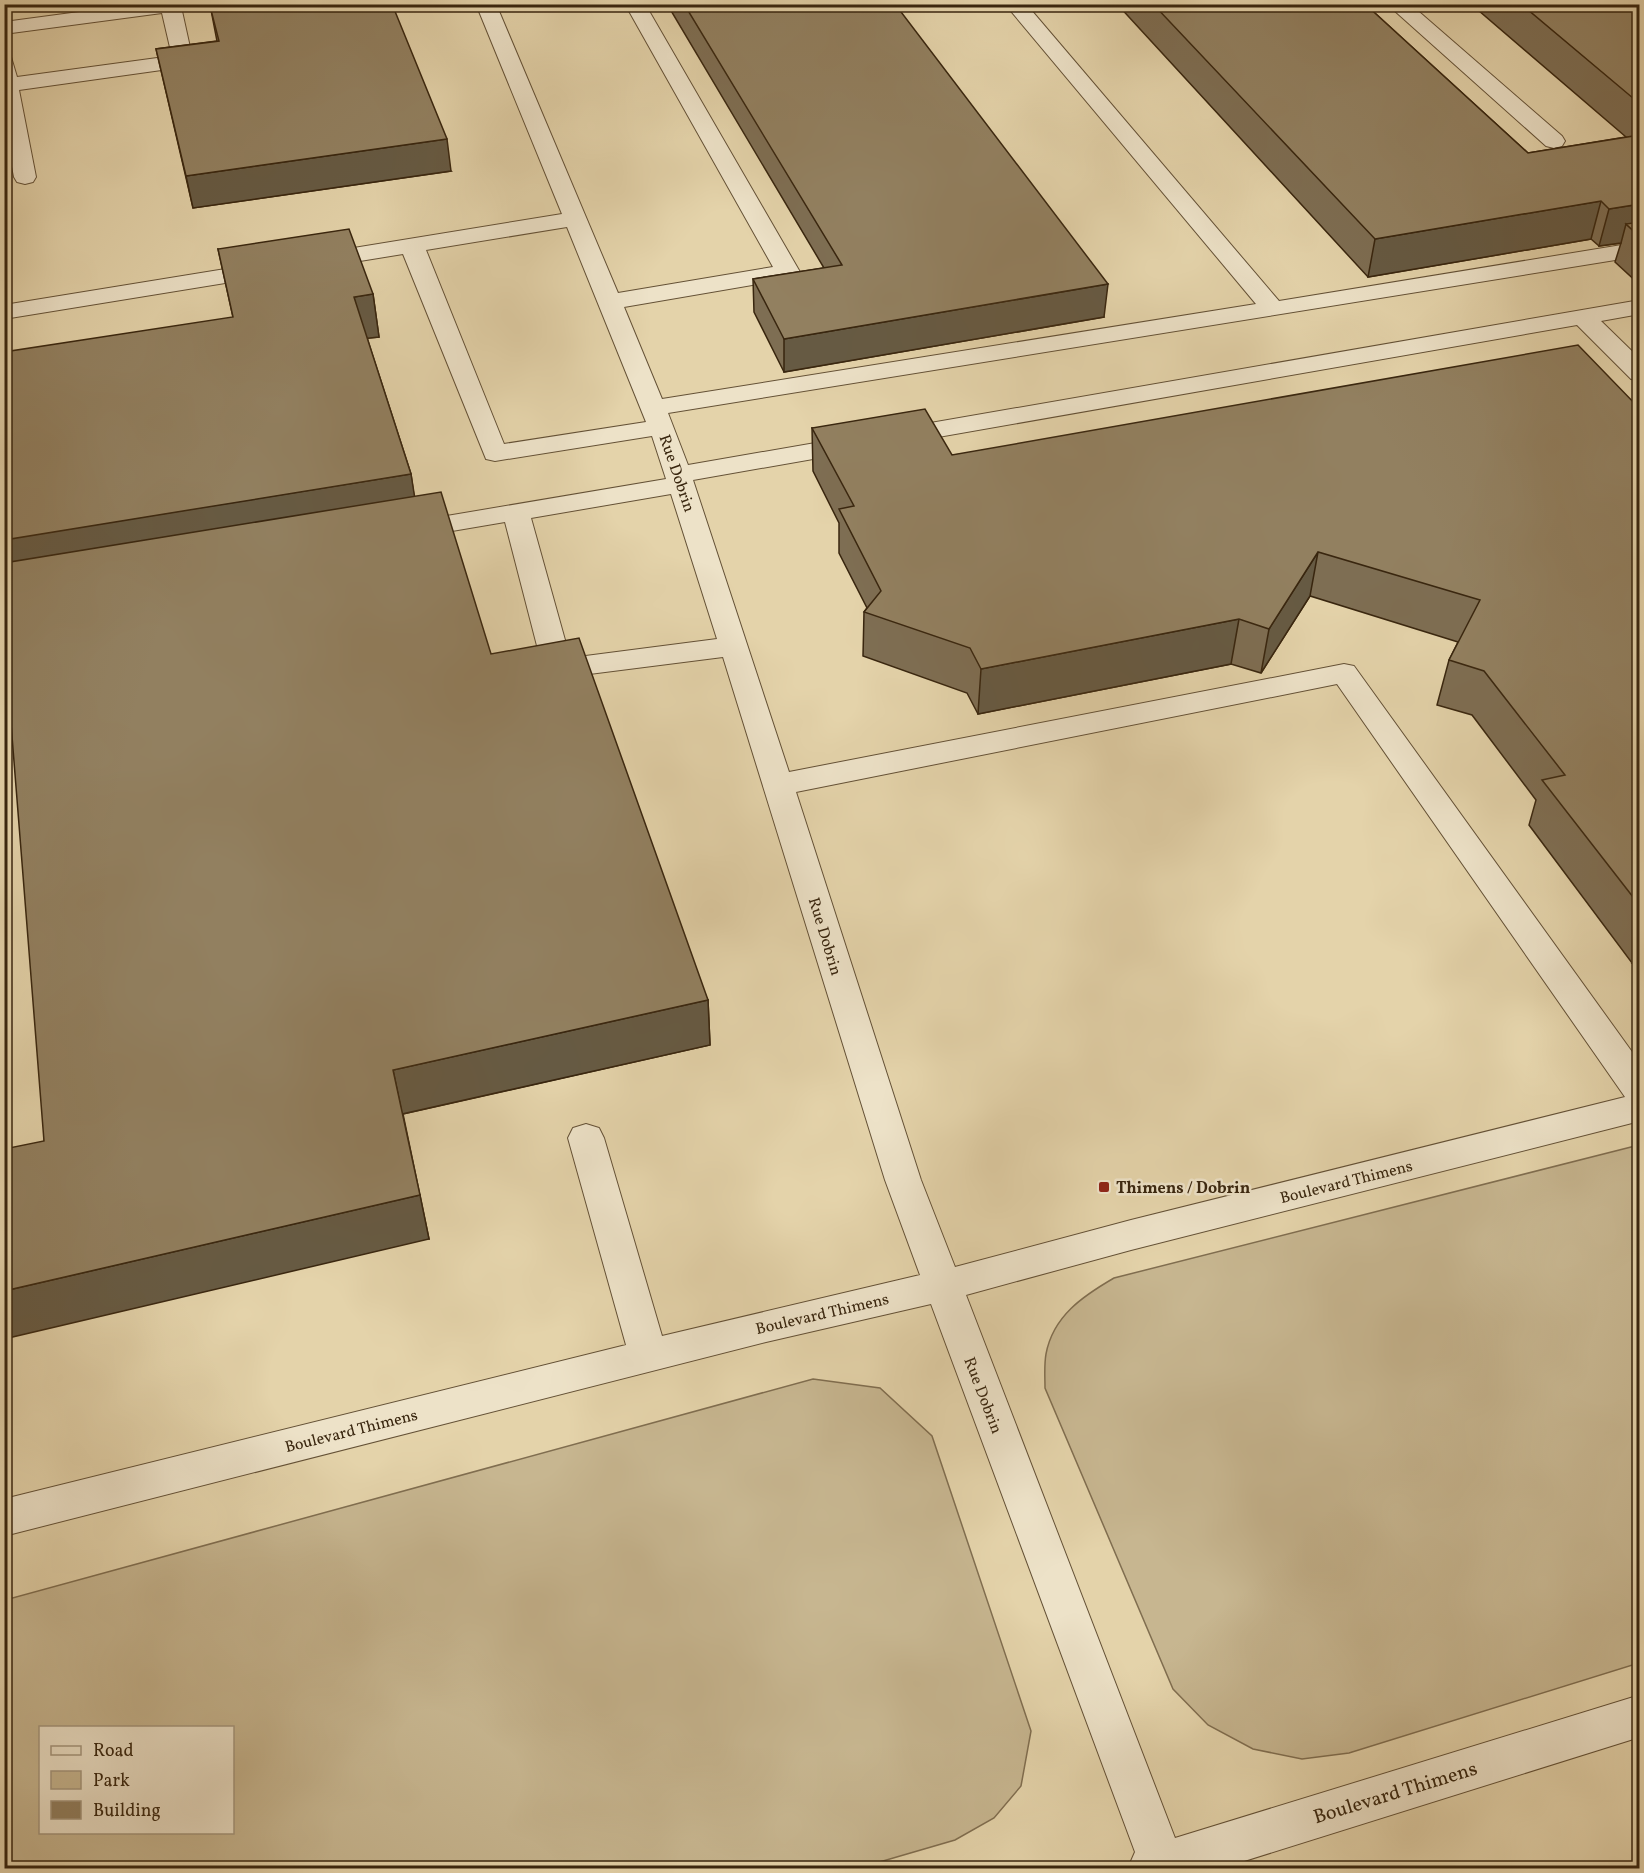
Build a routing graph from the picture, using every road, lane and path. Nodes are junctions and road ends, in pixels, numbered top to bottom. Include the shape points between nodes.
1 (486, 4) edge
2 (635, 4) edge
3 (1015, 4) edge
4 (1397, 4) edge
5 (180, 6) edge
6 (4, 28) edge
7 (4, 61) edge
8 (8, 85) junction
9 (1554, 141) dead end
10 (25, 177) dead end
11 (576, 219) junction
12 (412, 246) junction
13 (1640, 249) edge
14 (610, 302) junction
15 (1640, 307) edge
16 (1273, 309) junction
17 (4, 312) edge
18 (1583, 317) junction
19 (1640, 374) edge
20 (658, 417) junction
21 (680, 479) junction
22 (516, 512) junction
23 (377, 535) edge
24 (734, 646) junction
25 (778, 785) junction
26 (1640, 1091) edge
27 (1640, 1107) edge
28 (586, 1138) dead end
29 (942, 1286) junction
30 (648, 1355) junction
31 (4, 1518) edge
32 (1640, 1716) edge
33 (1159, 1867) edge

1 - 11 street, Rue Dobrin
2 - 14 street via 788,272
3 - 16 street
4 - 9 street
5 - 6 street
5 - 8 street via 183,61
7 - 8 street
8 - 10 street
11 - 12 street
11 - 14 street, Rue Dobrin
12 - 17 street
12 - 20 street via 495,453
13 - 16 street
14 - 20 street, Rue Dobrin
15 - 18 street
16 - 20 street
18 - 19 street
18 - 21 street
20 - 21 street, Rue Dobrin
21 - 22 street
21 - 24 street, Rue Dobrin
22 - 23 street
22 - 24 street via 558,669
24 - 25 street, Rue Dobrin
25 - 26 street via 1344,673
25 - 29 street, Rue Dobrin via 903,1180
27 - 29 street, Boulevard Thimens via 1131,1234
28 - 30 street
29 - 30 street, Boulevard Thimens
29 - 33 street, Rue Dobrin
30 - 31 street, Boulevard Thimens
32 - 33 street, Boulevard Thimens

